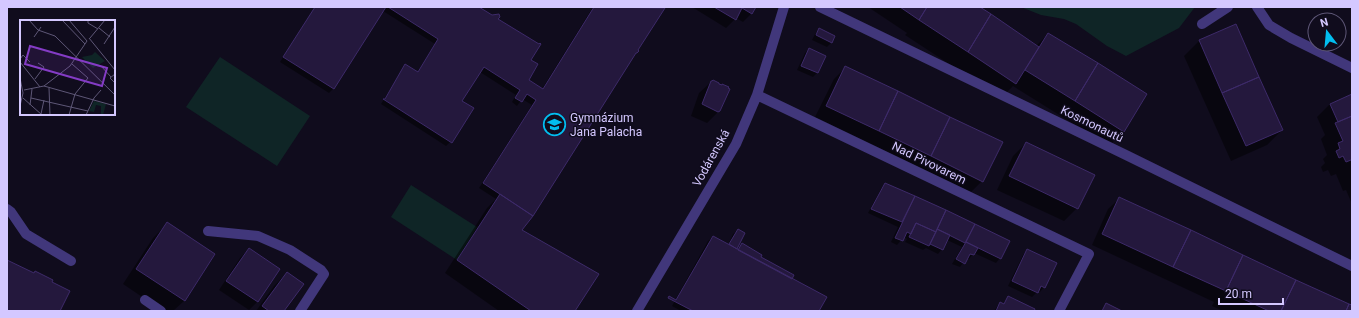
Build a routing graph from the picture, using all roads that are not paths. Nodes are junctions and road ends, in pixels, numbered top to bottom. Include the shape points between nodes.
1 (784, 7) edge
2 (820, 7) edge
3 (1228, 7) edge
4 (1257, 7) edge
5 (1202, 24) dead end
6 (1352, 68) edge
7 (757, 95) junction
8 (7, 209) edge
9 (208, 231) dead end
10 (70, 261) dead end
11 (1352, 266) edge
12 (144, 300) dead end
13 (161, 311) edge
14 (300, 311) edge
15 (636, 311) edge
16 (1060, 311) edge

1 - 7 street, Vodárenská
2 - 11 street, Kosmonautů
3 - 5 street
4 - 6 street via 1269,24 1291,38
7 - 15 street, Vodárenská via 736,144
7 - 16 street, Nad Pivovarem via 1089,254
8 - 10 street via 26,234
9 - 14 street via 258,236 290,250 321,270 324,274
12 - 13 street

